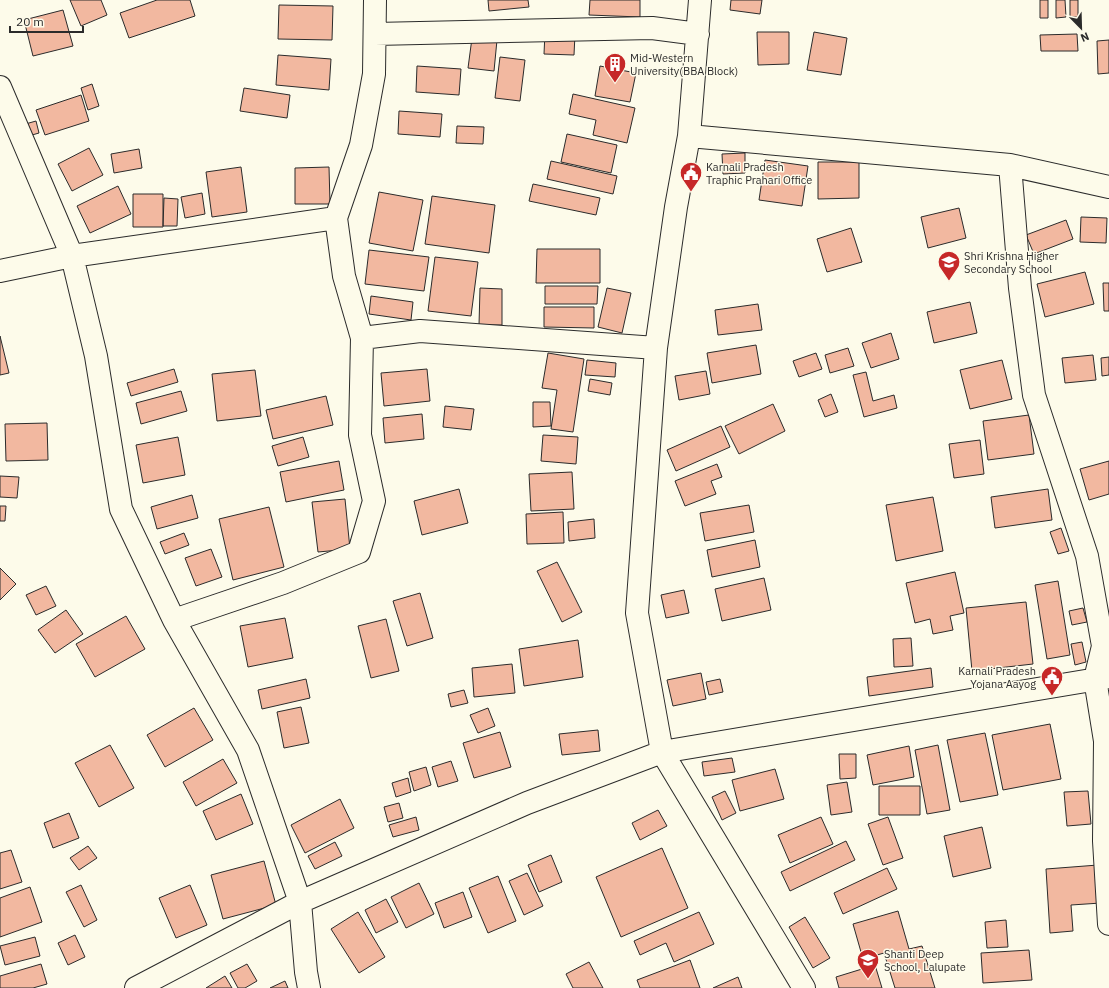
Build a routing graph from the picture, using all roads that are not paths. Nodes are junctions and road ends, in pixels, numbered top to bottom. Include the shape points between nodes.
1 (375, 0) edge
2 (700, 0) edge
3 (375, 34) junction
4 (698, 34) junction
5 (0, 87) edge
6 (689, 136) junction
7 (1010, 165) junction
8 (1109, 187) edge
9 (336, 218) junction
10 (72, 256) junction
11 (0, 271) edge
12 (362, 338) junction
13 (656, 348) junction
14 (174, 620) junction
15 (1102, 678) edge
16 (662, 752) junction
17 (300, 902) junction
18 (1109, 924) edge
19 (136, 988) edge
20 (309, 988) edge
21 (804, 988) edge

1 - 3 street
2 - 4 street
3 - 4 street via 652,28
3 - 9 street via 374,74 361,145
4 - 6 street
5 - 10 street
6 - 7 street
6 - 13 street
7 - 8 street
7 - 15 street via 1020,288 1034,395 1087,556 1103,646
9 - 10 street
9 - 12 street via 344,276
10 - 11 street
10 - 14 street via 96,356 121,509
12 - 13 street via 420,330
12 - 14 street via 360,435 374,501 359,552 283,583
13 - 16 street via 637,613
14 - 17 street via 248,750
15 - 16 street
15 - 18 street via 1105,741 1104,841
16 - 17 street via 527,803
16 - 21 street
17 - 19 street
17 - 20 street

